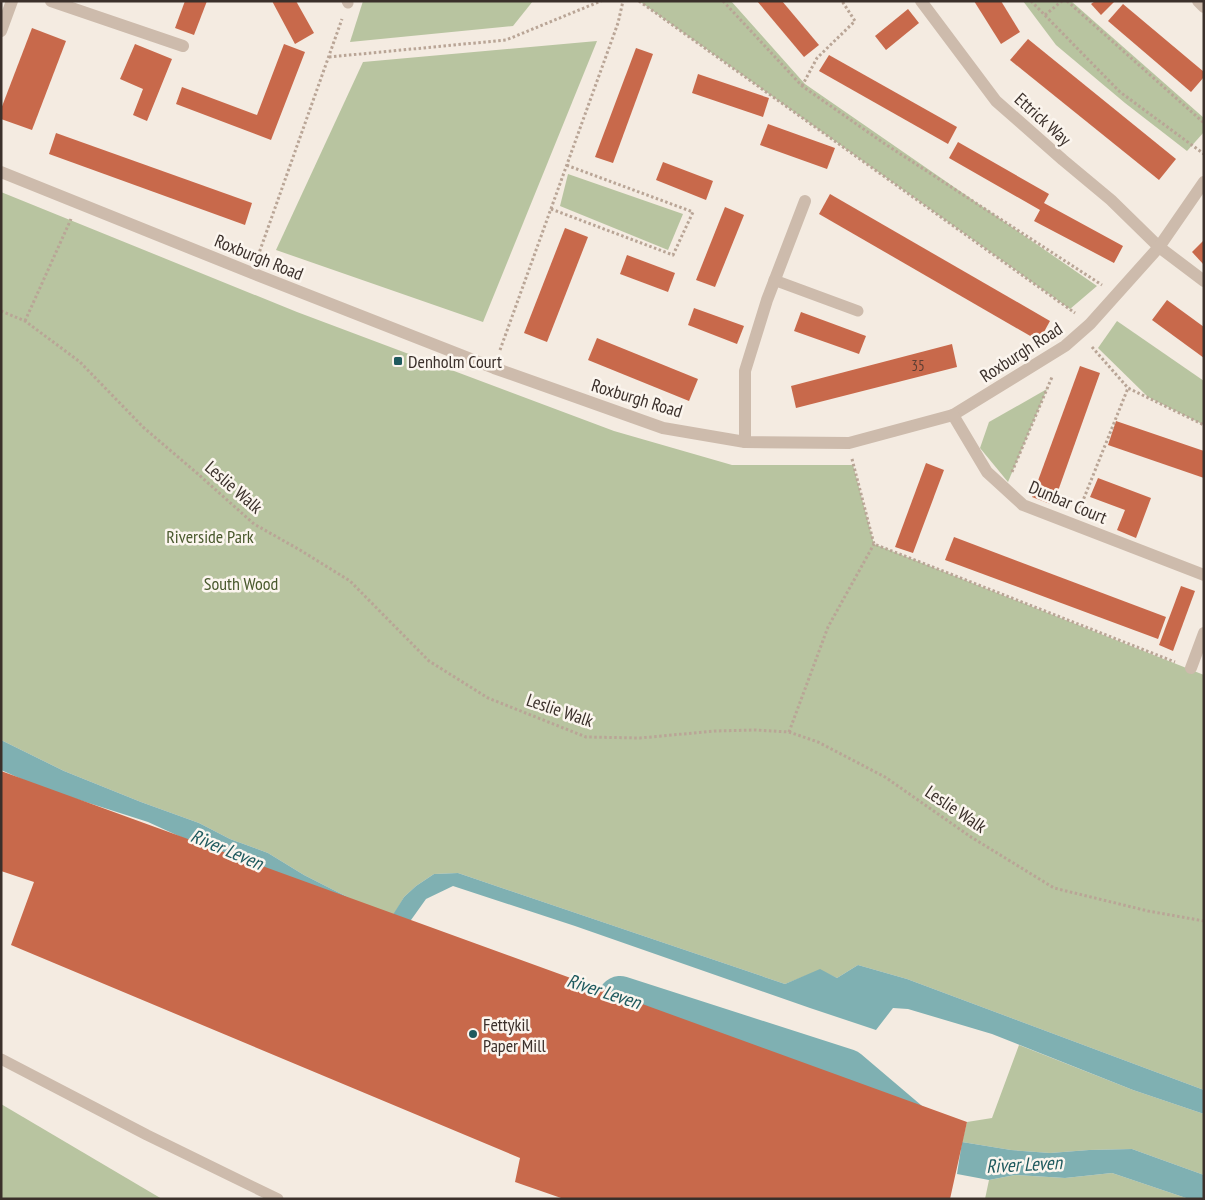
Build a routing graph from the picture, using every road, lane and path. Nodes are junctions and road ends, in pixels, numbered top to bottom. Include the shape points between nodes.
1 (12, 1) edge
2 (51, 1) edge
3 (602, 1) edge
4 (623, 1) edge
5 (638, 1) edge
6 (723, 1) edge
7 (842, 1) edge
8 (921, 1) edge
9 (1031, 1) edge
10 (1062, 1) edge
11 (1067, 1) edge
12 (1198, 1) edge
13 (348, 2) edge
14 (1204, 7) edge
15 (1044, 15) junction
16 (1, 31) edge
17 (183, 46) dead end
18 (329, 58) junction
19 (802, 86) junction
20 (1204, 123) edge
21 (1204, 154) edge
22 (566, 165) junction
23 (1, 172) edge
24 (1204, 182) edge
25 (805, 201) dead end
26 (79, 203) junction
27 (551, 209) junction
28 (1159, 247) junction
29 (252, 273) junction
30 (774, 280) junction
31 (1204, 281) edge
32 (1117, 295) junction
33 (1, 311) edge
34 (858, 312) dead end
35 (25, 321) junction
36 (1090, 324) junction
37 (1080, 333) junction
38 (1065, 346) junction
39 (494, 368) junction
40 (1128, 388) junction
41 (953, 416) junction
42 (1204, 425) edge
43 (745, 442) junction
44 (849, 443) junction
45 (1005, 488) junction
46 (1073, 524) junction
47 (874, 544) junction
48 (1203, 573) edge
49 (1204, 633) edge
50 (1191, 668) joint
51 (789, 732) junction
52 (1204, 921) edge
53 (1, 1059) edge
54 (278, 1199) edge

1 - 16 street
2 - 17 street
3 - 18 path via 506,40
4 - 22 path
5 - 36 path
6 - 19 path
7 - 19 path via 855,21 817,58
8 - 28 street, Ettrick Way via 996,101 1111,200
9 - 15 path
10 - 15 path
11 - 20 path
12 - 14 street
13 - 18 path
15 - 21 path via 1120,92
18 - 29 path
19 - 32 path
22 - 27 path
22 - 27 path via 694,212 673,255
23 - 26 street, Roxburgh Road
24 - 28 street, Roxburgh Road
25 - 30 street
26 - 29 street, Roxburgh Road
26 - 35 path
27 - 39 path
28 - 31 street, Ettrick Way
28 - 32 street, Roxburgh Road
29 - 39 street, Roxburgh Road
30 - 34 lane
30 - 43 street via 745,371
32 - 36 street, Roxburgh Road
33 - 35 path, Leslie Walk
35 - 51 path, Leslie Walk via 80,362 143,427 254,524 350,580 429,661 488,698 586,736 640,738 715,731
36 - 37 street, Roxburgh Road
37 - 38 street, Roxburgh Road
37 - 40 path
38 - 41 street, Roxburgh Road
38 - 45 path
39 - 43 street, Roxburgh Road via 663,428
40 - 42 path
40 - 46 path
41 - 44 street, Roxburgh Road
41 - 45 street, Dunbar Court via 987,472
43 - 44 street, Roxburgh Road
44 - 47 path
45 - 46 street, Dunbar Court via 1023,505
46 - 48 street, Dunbar Court
47 - 50 path
47 - 51 path via 828,627
49 - 50 street
51 - 52 path, Leslie Walk via 818,742 884,777 971,837 1054,888
53 - 54 lane

